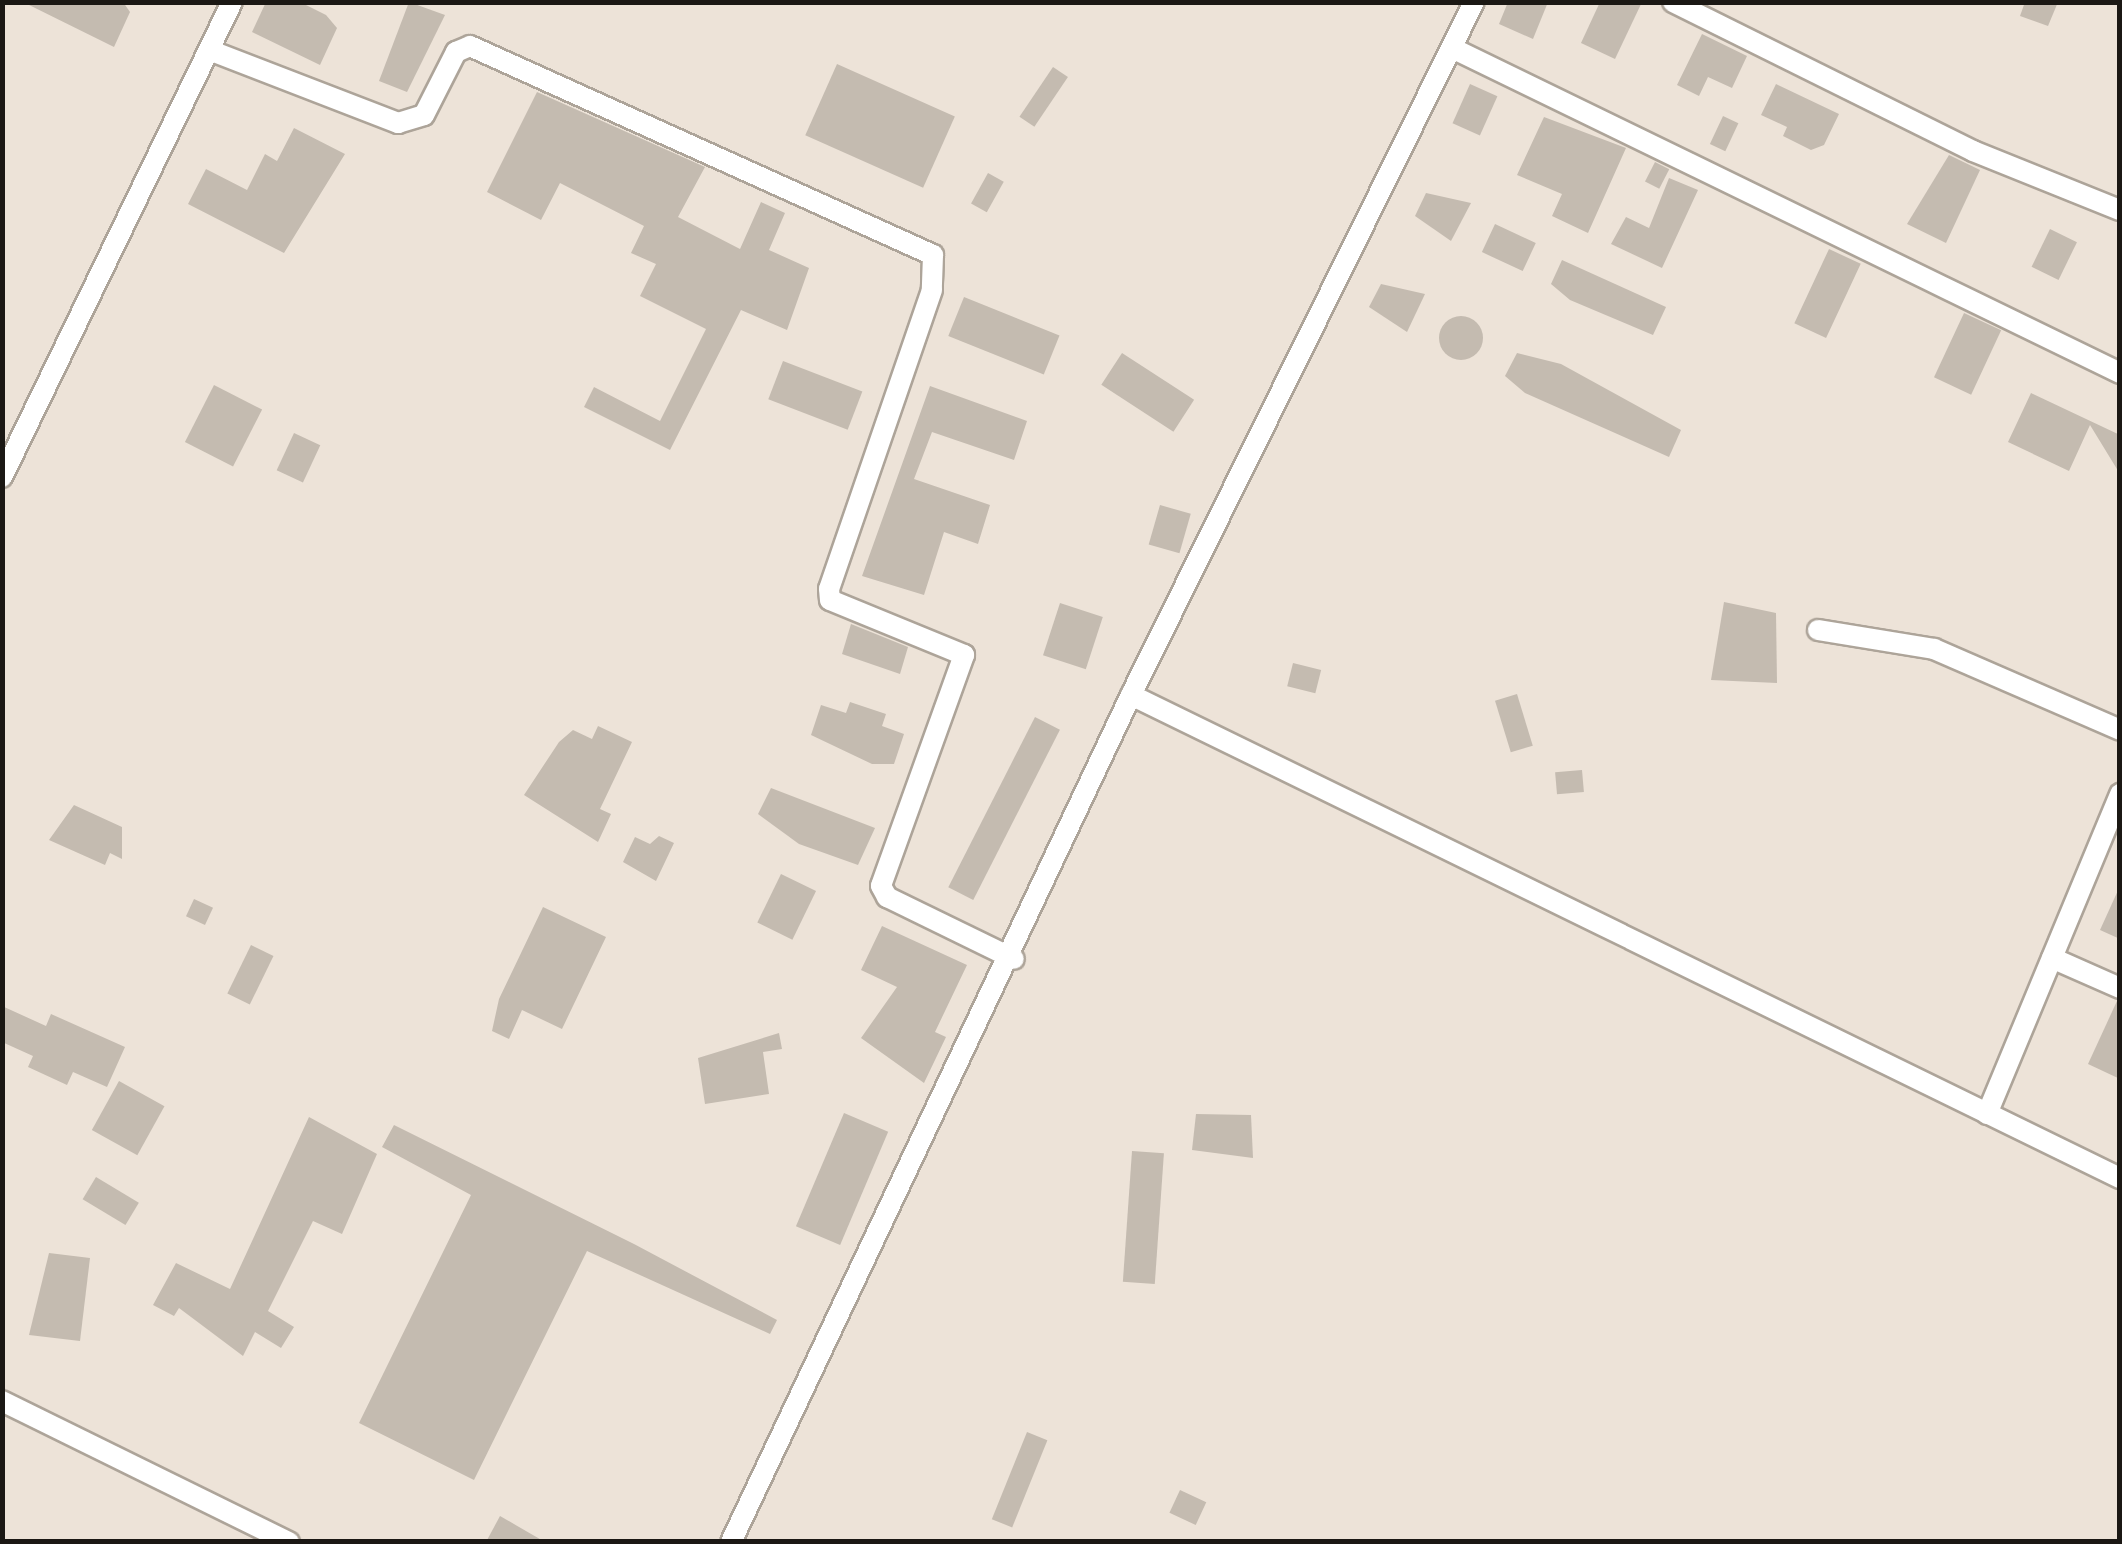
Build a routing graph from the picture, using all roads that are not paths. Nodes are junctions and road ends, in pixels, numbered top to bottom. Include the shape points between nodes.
1 (232, 2) edge
2 (1474, 2) edge
3 (1673, 2) edge
4 (1452, 48) junction
5 (209, 50) junction
6 (2120, 210) edge
7 (2120, 372) edge
8 (2, 477) edge
9 (1818, 630) dead end
10 (1131, 695) junction
11 (2120, 730) edge
12 (2120, 794) edge
13 (2052, 958) junction
14 (1014, 959) junction
15 (2120, 988) edge
16 (1987, 1114) junction
17 (2120, 1178) edge
18 (2, 1401) edge
19 (289, 1542) edge
20 (732, 1542) edge

1 - 5 street
2 - 4 street
3 - 6 street via 1949,140
4 - 7 street
4 - 10 street
5 - 8 street
5 - 14 street via 398,123 424,115 456,52 470,46 932,255 932,290 830,600 964,655 881,886 887,898
9 - 11 street via 1934,649
10 - 14 street
10 - 16 street
12 - 13 street
13 - 15 street
13 - 16 street
14 - 20 street
16 - 17 street
18 - 19 street

